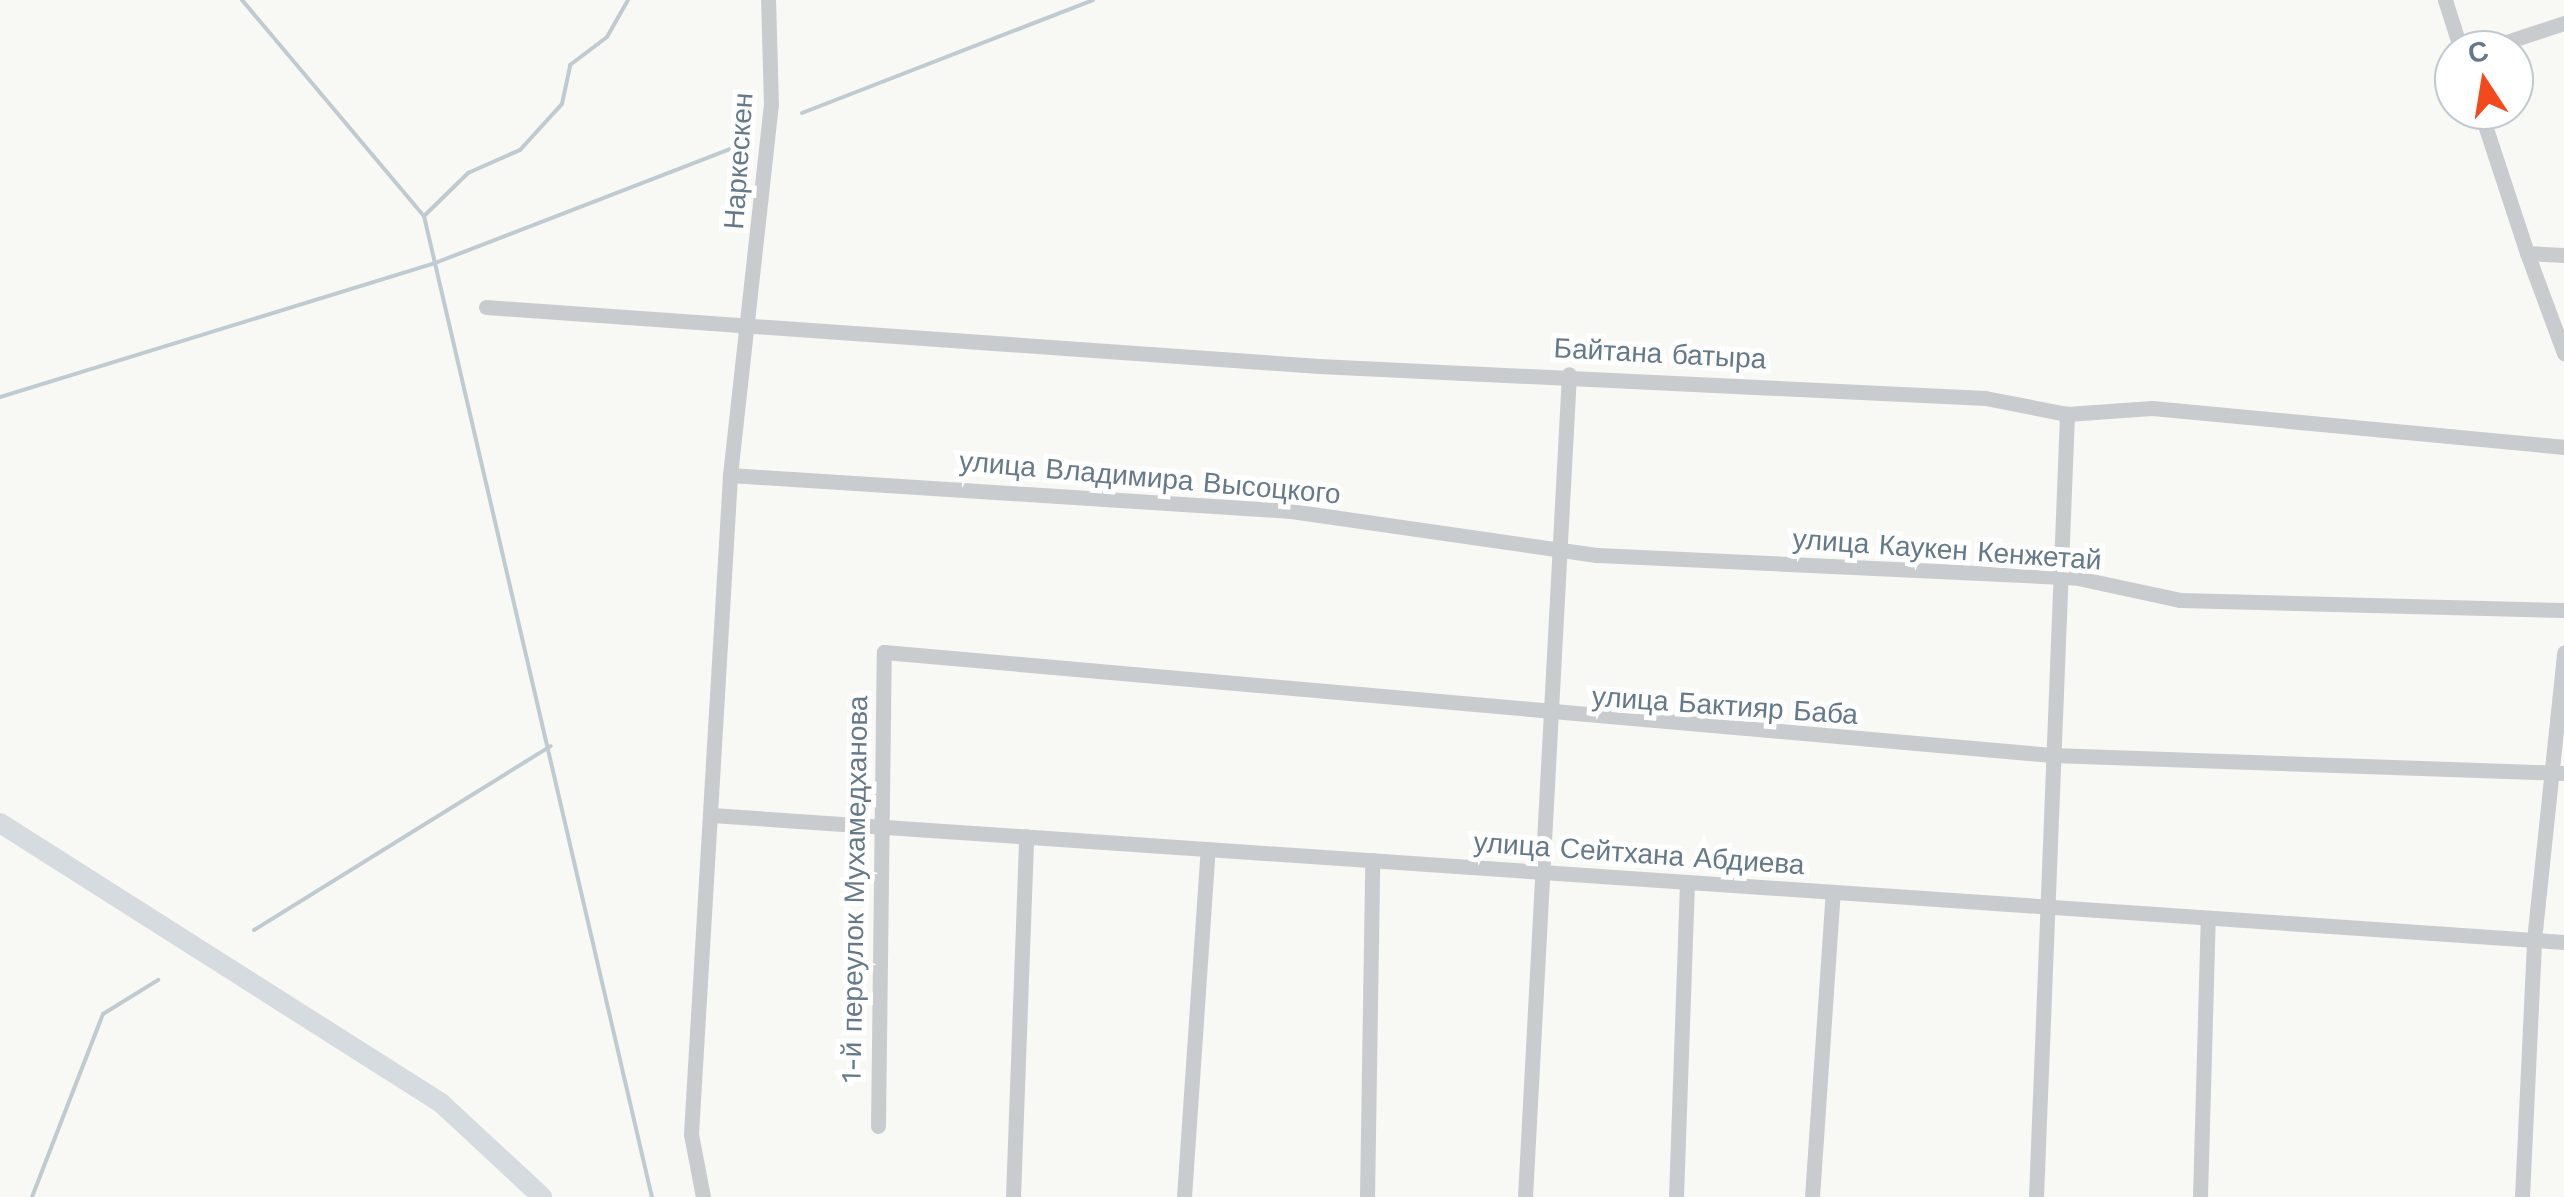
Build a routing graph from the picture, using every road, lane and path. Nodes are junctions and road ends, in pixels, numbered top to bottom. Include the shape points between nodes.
1 (768, 0) edge
2 (2445, 0) edge
3 (2564, 23) edge
4 (2455, 30) edge
5 (2534, 33) edge
6 (2487, 130) edge
7 (2527, 254) junction
8 (2564, 256) edge
9 (486, 307) dead end
10 (750, 325) junction
11 (2564, 352) edge
12 (1569, 374) junction
13 (2067, 414) junction
14 (2564, 448) edge
15 (730, 474) junction
16 (1565, 547) junction
17 (2058, 577) junction
18 (2564, 610) edge
19 (884, 652) joint
20 (2564, 653) edge
21 (1550, 718) junction
22 (2052, 756) junction
23 (2558, 773) edge
24 (711, 815) junction
25 (0, 823) edge
26 (875, 826) junction
27 (1026, 836) junction
28 (1208, 849) junction
29 (1372, 860) junction
30 (1538, 872) junction
31 (1687, 882) junction
32 (1833, 892) junction
33 (2047, 907) junction
34 (2208, 918) junction
35 (2534, 940) junction
36 (2564, 942) edge
37 (878, 1126) dead end
38 (542, 1197) edge
39 (704, 1197) edge
40 (1014, 1197) edge
41 (1184, 1197) edge
42 (1367, 1197) edge
43 (1525, 1197) edge
44 (1676, 1197) edge
45 (1812, 1197) edge
46 (2036, 1197) edge
47 (2200, 1197) edge
48 (2522, 1197) edge

1 - 10 street, Наркескен via 771,104
2 - 4 street
3 - 5 street
6 - 7 street
7 - 8 street
7 - 11 street
9 - 10 street, Байтана батыра
10 - 12 street, Байтана батыра via 1305,365
10 - 15 street
12 - 13 street, Байтана батыра via 1985,398
12 - 16 street
13 - 14 street, Байтана батыра via 2152,408
13 - 17 street
15 - 16 street, улица Владимира Высоцкого via 1083,493
15 - 24 street
16 - 17 street, улица Каукен Кенжетай
16 - 21 street
17 - 18 street, улица Каукен Кенжетай via 2180,600
17 - 22 street
19 - 21 street, улица Бактияр Баба
19 - 26 street, 1-й переулок Мухамедханова
20 - 23 street
21 - 22 street, улица Бактияр Баба
21 - 30 street
22 - 23 street, улица Бактияр Баба
22 - 33 street
23 - 35 street
24 - 26 street, улица Сейтхана Абдиева
24 - 39 street via 691,1134
25 - 38 main road via 441,1103
26 - 27 street, улица Сейтхана Абдиева
26 - 37 street, 1-й переулок Мухамедханова
27 - 28 street, улица Сейтхана Абдиева
27 - 40 street
28 - 29 street, улица Сейтхана Абдиева
28 - 41 street
29 - 30 street, улица Сейтхана Абдиева
29 - 42 street
30 - 31 street, улица Сейтхана Абдиева
30 - 43 street
31 - 32 street, улица Сейтхана Абдиева
31 - 44 street
32 - 33 street, улица Сейтхана Абдиева
32 - 45 street
33 - 34 street, улица Сейтхана Абдиева
33 - 46 street
34 - 35 street, улица Сейтхана Абдиева
34 - 47 street
35 - 36 street, улица Сейтхана Абдиева
35 - 48 street

